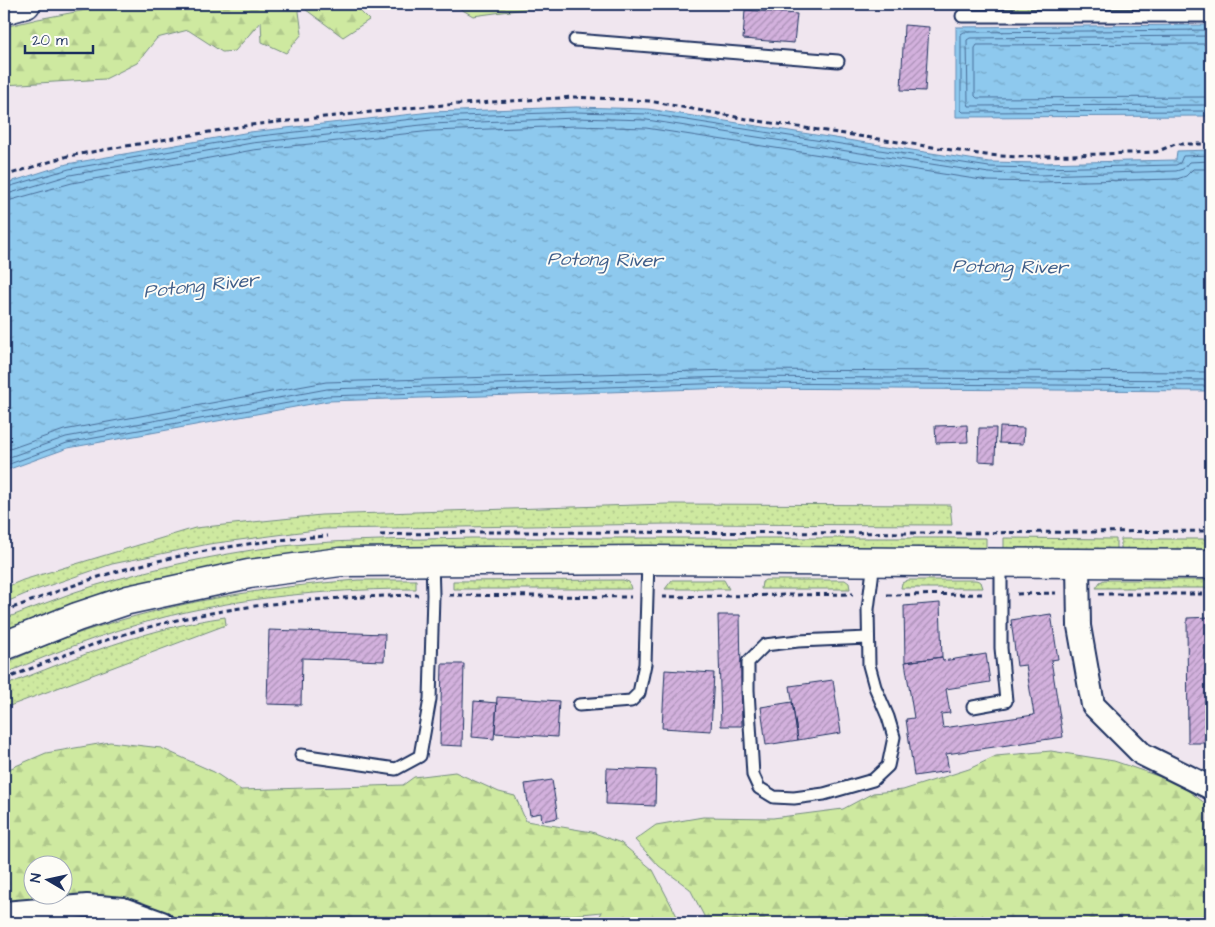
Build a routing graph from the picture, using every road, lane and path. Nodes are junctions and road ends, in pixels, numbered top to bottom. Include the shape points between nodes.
1 (26, 4) edge
2 (4, 10) edge
3 (962, 16) dead end
4 (1211, 16) edge
5 (575, 40) dead end
6 (838, 61) dead end
7 (1211, 144) edge
8 (4, 176) edge
9 (648, 560) junction
10 (432, 562) junction
11 (874, 562) junction
12 (1001, 564) junction
13 (1078, 564) junction
14 (1211, 564) edge
15 (870, 594) junction
16 (1000, 594) junction
17 (1079, 594) junction
18 (1211, 594) edge
19 (433, 595) junction
20 (647, 597) junction
21 (868, 638) junction
22 (4, 646) edge
23 (4, 680) edge
24 (579, 705) dead end
25 (973, 707) dead end
26 (301, 756) dead end
27 (1211, 788) edge
28 (4, 913) edge
29 (162, 923) edge

1 - 2 street
3 - 4 lane
5 - 6 lane
7 - 8 path via 1175,144 1156,152 1018,157 986,155 758,121 649,101 574,97 430,106 250,125 68,156
9 - 10 street
9 - 11 street
9 - 20 lane
10 - 19 lane
10 - 22 street via 340,562 249,574 128,600
11 - 12 street
11 - 15 lane
12 - 13 street
12 - 16 lane
13 - 14 street
13 - 17 street
15 - 16 path
15 - 20 path
15 - 21 lane
16 - 17 path
16 - 25 lane via 1006,701
17 - 18 path
17 - 27 street via 1079,626 1093,705 1142,754
19 - 20 path
19 - 23 path via 314,599 190,617 88,647
19 - 26 lane via 430,699 420,756 396,768
20 - 24 lane via 645,664 639,693 631,701
21 - 21 lane via 869,665 894,737 888,766 873,780 824,794 774,797 759,788 753,775 748,662 765,645
28 - 29 street via 87,906 123,908

